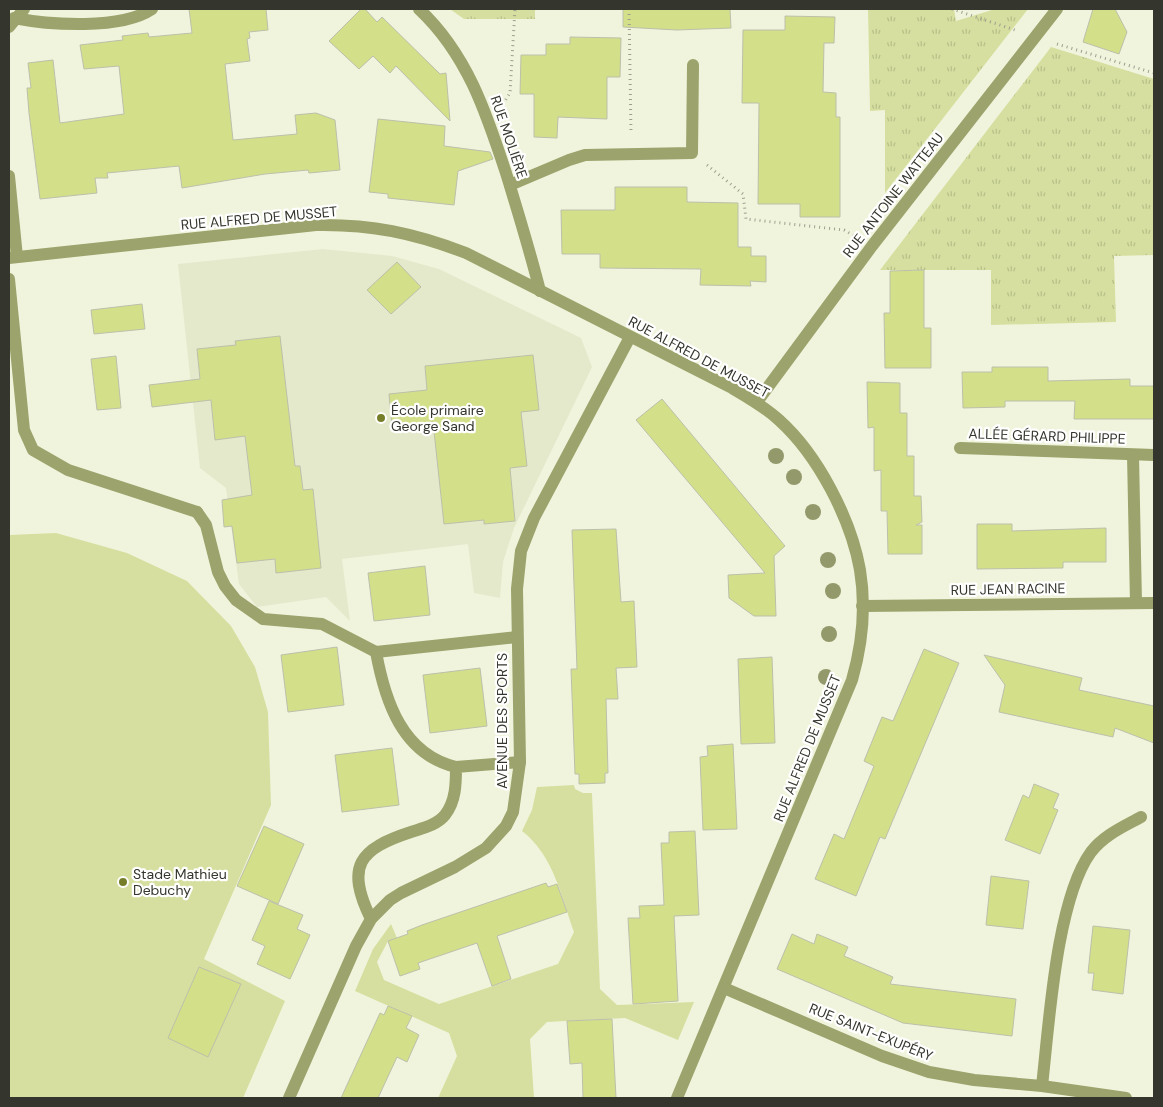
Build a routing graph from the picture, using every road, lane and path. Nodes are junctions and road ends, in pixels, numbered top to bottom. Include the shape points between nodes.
1 (152, 9) edge
2 (419, 9) edge
3 (515, 9) edge
4 (630, 9) edge
5 (952, 9) edge
6 (1057, 9) edge
7 (16, 18) edge
8 (1035, 37) junction
9 (692, 65) dead end
10 (1154, 73) edge
11 (491, 125) junction
12 (631, 153) junction
13 (692, 153) junction
14 (9, 176) edge
15 (510, 185) junction
16 (872, 246) junction
17 (13, 258) edge
18 (9, 279) edge
19 (540, 290) junction
20 (630, 337) junction
21 (757, 402) junction
22 (960, 448) dead end
23 (1133, 455) junction
24 (1154, 455) edge
25 (1136, 603) junction
26 (1154, 603) edge
27 (862, 606) junction
28 (517, 637) junction
29 (376, 652) junction
30 (520, 762) junction
31 (456, 767) junction
32 (1141, 818) dead end
33 (371, 919) junction
34 (724, 988) junction
35 (1042, 1086) junction
36 (290, 1098) edge
37 (677, 1098) edge
38 (1126, 1098) edge

1 - 7 street via 134,17 81,24 41,23
2 - 11 street, RUE MOLIÈRE via 463,63
3 - 11 path via 510,93
4 - 12 path
5 - 8 path
6 - 8 street, RUE ANTOINE WATTEAU
8 - 10 path
8 - 16 street, RUE ANTOINE WATTEAU
9 - 13 street
11 - 15 street, RUE MOLIÈRE
12 - 13 street
12 - 15 street via 577,157
13 - 16 path via 743,194 746,219 844,230
14 - 17 street
15 - 19 street, RUE MOLIÈRE
16 - 21 street, RUE ANTOINE WATTEAU
17 - 19 street, RUE ALFRED DE MUSSET via 290,227 357,225 431,240 466,253
18 - 29 street via 24,430 33,450 68,470 197,512 206,524 218,572 236,600 263,619 322,624
19 - 20 street, RUE ALFRED DE MUSSET
20 - 21 street, RUE ALFRED DE MUSSET
20 - 28 street, AVENUE DES SPORTS via 527,535 518,572
21 - 27 street, RUE ALFRED DE MUSSET via 800,441 830,489 860,569
22 - 23 street, ALLÉE GÉRARD PHILIPPE
23 - 24 street, ALLÉE GÉRARD PHILIPPE
23 - 25 street, ALLÉE GÉRARD PHILIPPE
25 - 26 street, RUE JEAN RACINE
25 - 27 street, RUE JEAN RACINE
27 - 34 street, RUE ALFRED DE MUSSET via 860,643 852,680
28 - 29 street
28 - 30 street, AVENUE DES SPORTS
29 - 31 street via 382,686 397,719 418,749 431,759
30 - 31 street
30 - 33 street, AVENUE DES SPORTS via 512,812 496,838 470,859 390,900
31 - 33 street via 456,788 445,814 436,823 376,845 367,853 357,882
32 - 35 street via 1116,830 1090,853 1070,898
33 - 36 street, AVENUE DES SPORTS via 356,946
34 - 35 street, RUE SAINT-EXUPÉRY via 911,1067 974,1080
34 - 37 street, RUE ALFRED DE MUSSET
35 - 38 street, RUE SAINT-EXUPÉRY

